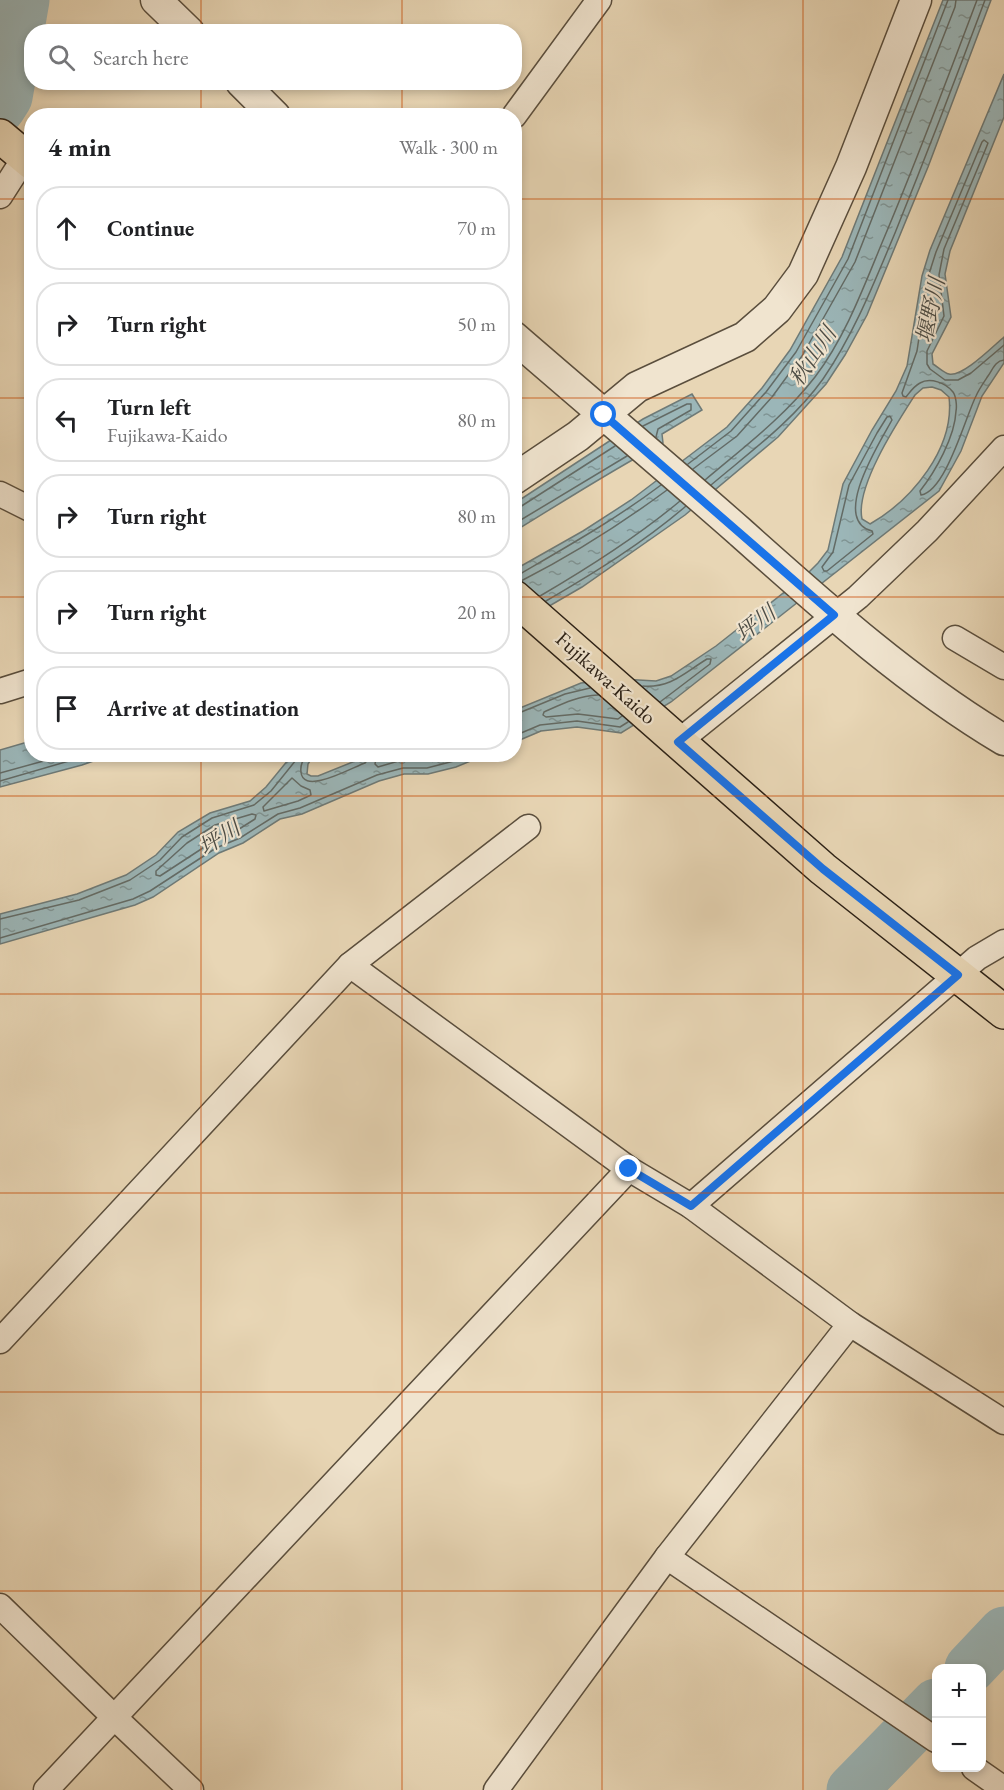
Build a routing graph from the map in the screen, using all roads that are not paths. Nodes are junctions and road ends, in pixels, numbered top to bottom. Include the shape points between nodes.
1 (156, 0) edge
2 (599, 0) edge
3 (916, 0) edge
4 (181, 24) edge
5 (249, 90) edge
6 (267, 108) edge
7 (520, 108) edge
8 (20, 153) edge
9 (0, 196) edge
10 (522, 344) edge
11 (613, 422) junction
12 (1004, 448) edge
13 (522, 473) edge
14 (0, 494) edge
15 (24, 506) edge
16 (522, 604) edge
17 (834, 615) junction
18 (955, 638) dead end
19 (1004, 667) edge
20 (24, 684) edge
21 (0, 691) edge
22 (1004, 740) edge
23 (678, 742) junction
24 (528, 827) dead end
25 (1004, 942) edge
26 (350, 965) junction
27 (958, 975) junction
28 (1004, 1012) edge
29 (629, 1169) junction
30 (691, 1206) junction
31 (850, 1324) junction
32 (0, 1341) edge
33 (1004, 1422) edge
34 (667, 1557) junction
35 (0, 1606) edge
36 (115, 1718) junction
37 (932, 1737) edge
38 (981, 1772) edge
39 (46, 1790) edge
40 (191, 1790) edge
41 (496, 1790) edge
42 (1004, 1790) edge

1 - 4 street
2 - 7 street
3 - 11 street via 851,167 803,274 777,309 745,337 637,387
5 - 6 street
8 - 9 street
10 - 11 street
11 - 13 street via 578,436
11 - 17 street
12 - 17 street via 927,531
14 - 15 street
16 - 23 main road, Fujikawa-Kaido
17 - 22 street via 908,676
17 - 23 street
18 - 19 street
20 - 21 street
23 - 27 main road, Fujikawa-Kaido via 823,869
24 - 26 street
25 - 27 street
26 - 29 street
26 - 32 street
27 - 28 main road, Fujikawa-Kaido
27 - 30 street
29 - 30 street
29 - 36 street
30 - 31 street
31 - 33 street
31 - 34 street
34 - 37 street
34 - 41 street
35 - 36 street
36 - 39 street
36 - 40 street
38 - 42 street

